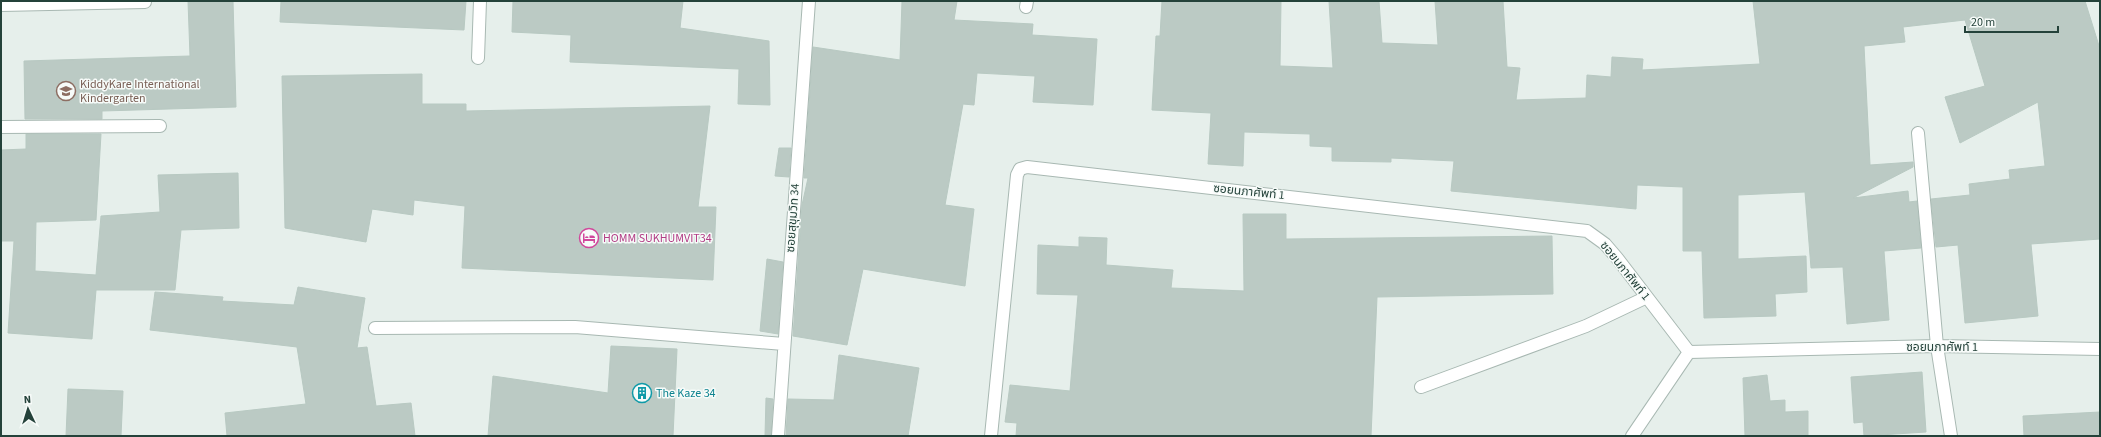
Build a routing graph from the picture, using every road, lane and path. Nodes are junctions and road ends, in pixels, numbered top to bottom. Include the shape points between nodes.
1 (480, 1) edge
2 (809, 1) edge
3 (145, 2) dead end
4 (1, 5) edge
5 (478, 58) dead end
6 (160, 126) dead end
7 (1, 127) edge
8 (1918, 133) dead end
9 (1647, 297) junction
10 (375, 328) dead end
11 (784, 344) junction
12 (1937, 346) junction
13 (2100, 349) edge
14 (1689, 352) junction
15 (1421, 387) dead end
16 (778, 436) edge
17 (991, 436) edge
18 (1632, 436) edge
19 (1951, 436) edge

1 - 5 street
2 - 11 street, ซอยสุขุมวิท 34
3 - 4 street
6 - 7 street
8 - 12 street
9 - 14 street, ซอยนภาศัพท์ 1
9 - 15 street via 1586,326
9 - 17 street, ซอยนภาศัพท์ 1 via 1605,244 1587,231 1027,167 1020,169 1017,175
10 - 11 street via 575,327
11 - 16 street, ซอยสุขุมวิท 34
12 - 13 street, ซอยนภาศัพท์ 1
12 - 14 street, ซอยนภาศัพท์ 1
12 - 19 street
14 - 18 street

